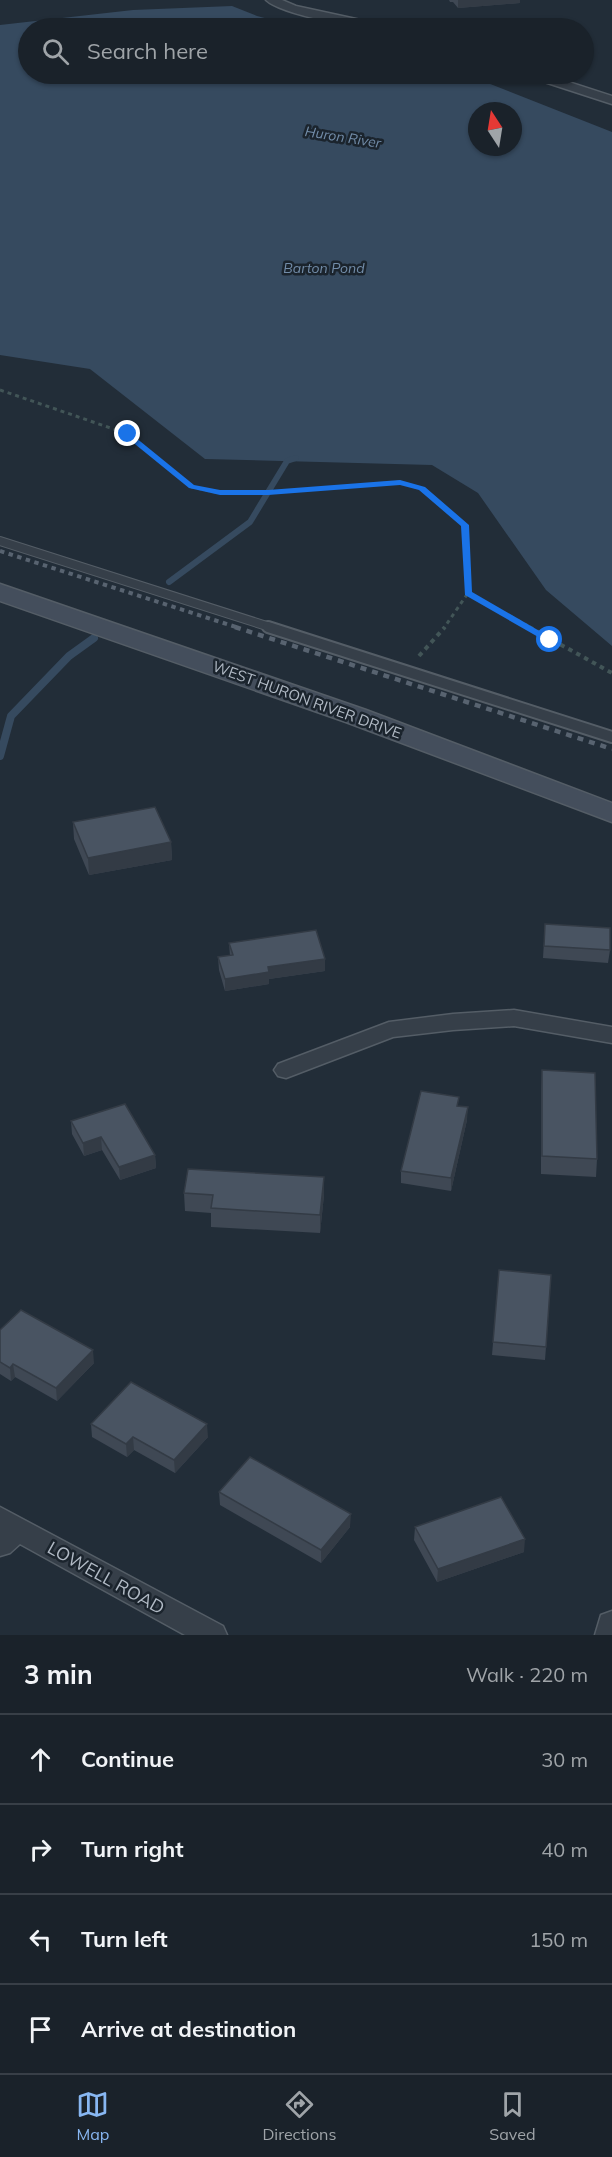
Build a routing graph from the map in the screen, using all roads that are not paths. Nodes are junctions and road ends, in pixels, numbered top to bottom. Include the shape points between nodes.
1 (272, 0) edge
2 (333, 18) edge
3 (564, 84) edge
4 (612, 100) edge
5 (0, 542) edge
6 (0, 592) edge
7 (612, 737) edge
8 (612, 813) edge
9 (612, 1035) edge
10 (286, 1070) dead end
11 (6, 1531) edge
12 (612, 1624) edge
13 (212, 1635) edge
14 (610, 1635) edge

1 - 2 street
3 - 4 street
5 - 7 lane
6 - 8 street, WEST HURON RIVER DRIVE via 356,716
9 - 10 street via 514,1018 453,1022 389,1030
11 - 13 street, LOWELL ROAD
12 - 14 street

